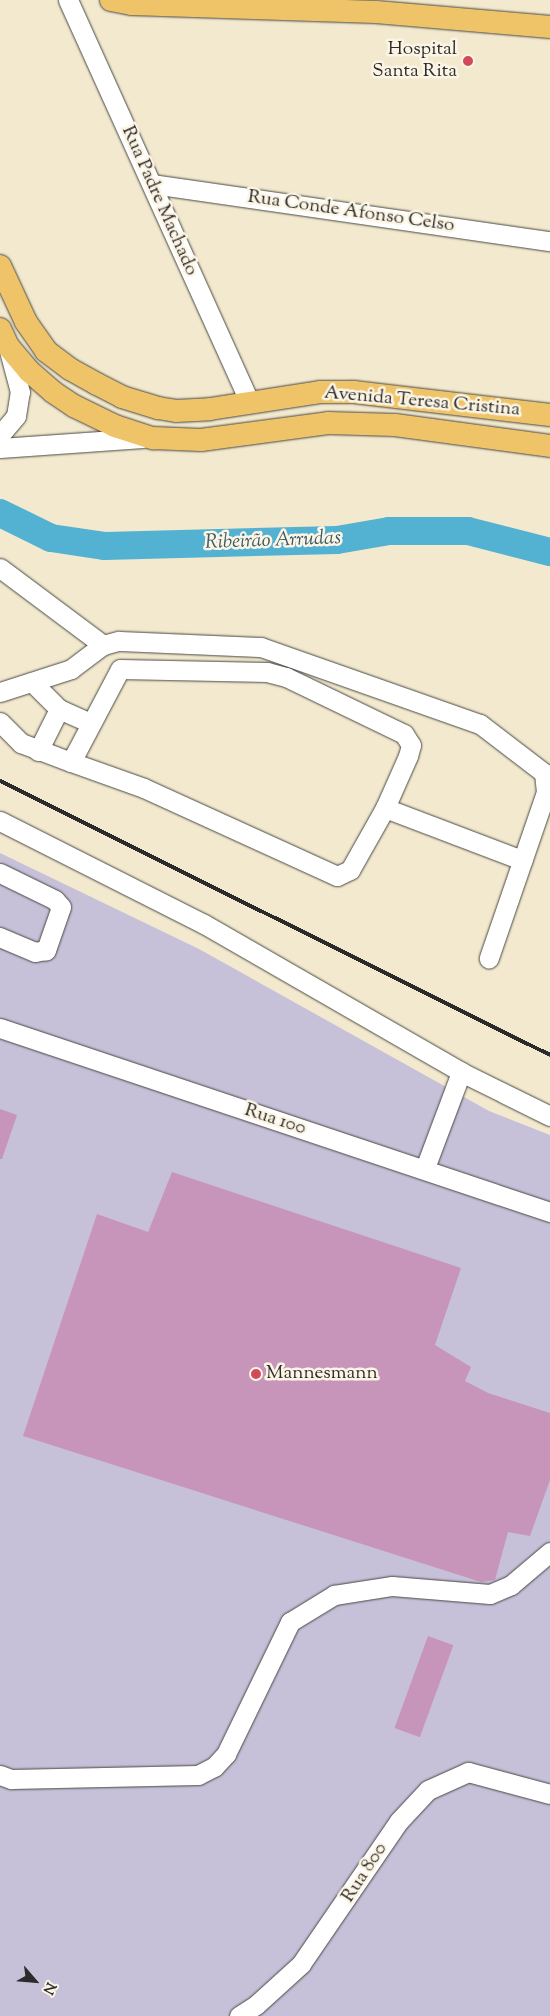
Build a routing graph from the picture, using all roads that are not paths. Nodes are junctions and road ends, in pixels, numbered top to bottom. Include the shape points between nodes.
1 (68, 0) edge
2 (111, 0) edge
3 (550, 27) edge
4 (152, 184) junction
5 (550, 241) edge
6 (0, 266) edge
7 (4, 338) edge
8 (250, 403) junction
9 (550, 415) edge
10 (0, 435) edge
11 (153, 438) junction
12 (550, 446) edge
13 (0, 448) edge
14 (0, 568) edge
15 (103, 645) junction
16 (32, 682) junction
17 (0, 692) edge
18 (59, 709) junction
19 (0, 722) edge
20 (90, 723) junction
21 (38, 751) junction
22 (71, 762) junction
23 (385, 808) junction
24 (0, 821) edge
25 (522, 860) junction
26 (0, 873) edge
27 (0, 937) edge
28 (489, 958) dead end
29 (0, 1028) edge
30 (461, 1072) junction
31 (550, 1116) edge
32 (425, 1168) junction
33 (550, 1212) edge
34 (550, 1552) edge
35 (0, 1775) edge
36 (511, 1784) junction
37 (550, 1794) edge
38 (550, 1809) edge
39 (239, 2016) edge

1 - 4 street, Rua Padre Machado
2 - 3 main road via 132,4 376,12
4 - 5 street, Rua Conde Afonso Celso
4 - 8 street, Rua Padre Machado
6 - 8 main road, Avenida Teresa Cristina via 26,322 46,351 83,377 122,396 176,411
7 - 10 street via 20,392 16,416
7 - 11 main road, Avenida Teresa Cristina via 29,371 74,406 115,426
8 - 9 main road, Avenida Teresa Cristina via 320,392 354,392
11 - 12 main road, Avenida Teresa Cristina via 201,440 328,423 396,425
11 - 13 street via 83,440
14 - 15 street
15 - 16 street via 71,669
15 - 25 street via 118,641 261,647 480,724 544,773 546,792
16 - 17 street
16 - 18 street
18 - 20 street
18 - 21 street
19 - 21 street via 21,742
20 - 22 street
20 - 23 street via 120,669 267,672 286,677 404,734 411,744
21 - 22 street
22 - 23 street via 144,788 337,876 350,870
23 - 25 street
24 - 30 street via 204,924
25 - 28 street
26 - 27 street via 61,906 46,950 35,952
29 - 32 street, Rua 100
30 - 31 street
30 - 32 street
32 - 33 street, Rua 100
34 - 35 street via 511,1585 490,1594 392,1586 334,1595 290,1622 226,1754 214,1768 198,1775 11,1779
36 - 37 street, Rua 800
36 - 38 street, Rua 800
36 - 39 street, Rua 800 via 468,1772 428,1790 399,1821 335,1919 301,1964

